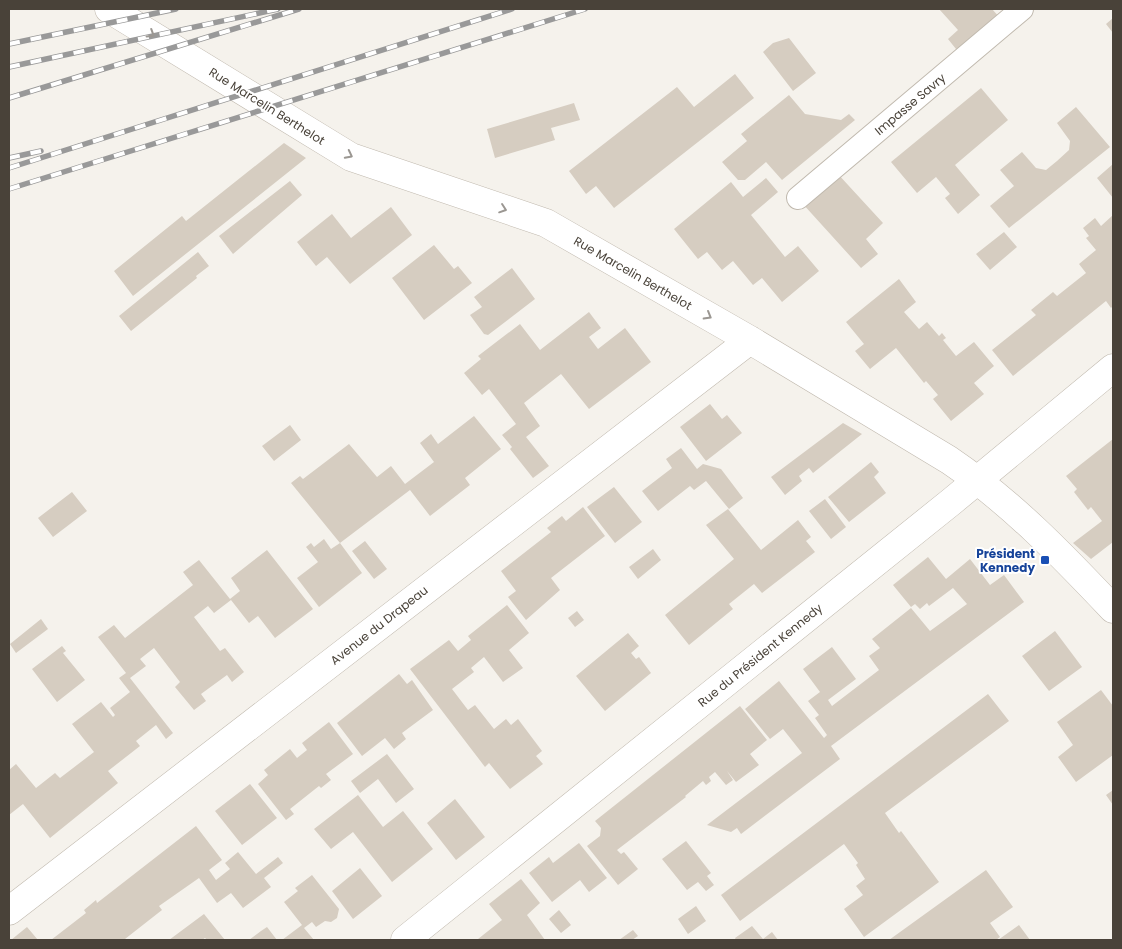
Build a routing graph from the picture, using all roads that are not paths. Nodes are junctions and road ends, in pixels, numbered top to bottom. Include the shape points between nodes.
1 (109, 9) edge
2 (1022, 9) edge
3 (798, 198) dead end
4 (750, 340) junction
5 (1113, 368) edge
6 (978, 479) junction
7 (1113, 609) edge
8 (9, 911) edge
9 (405, 940) edge

1 -> 4 street, Rue Marcelin Berthelot via 351,157 546,223
2 - 3 lane, Impasse Savry
4 - 6 street, Rue Marcelin Berthelot
4 - 8 street, Avenue du Drapeau
5 - 6 street, Rue du Président Kennedy
6 - 7 street, Rue Marcelin Berthelot via 1069,562
6 - 9 street, Rue du Président Kennedy

